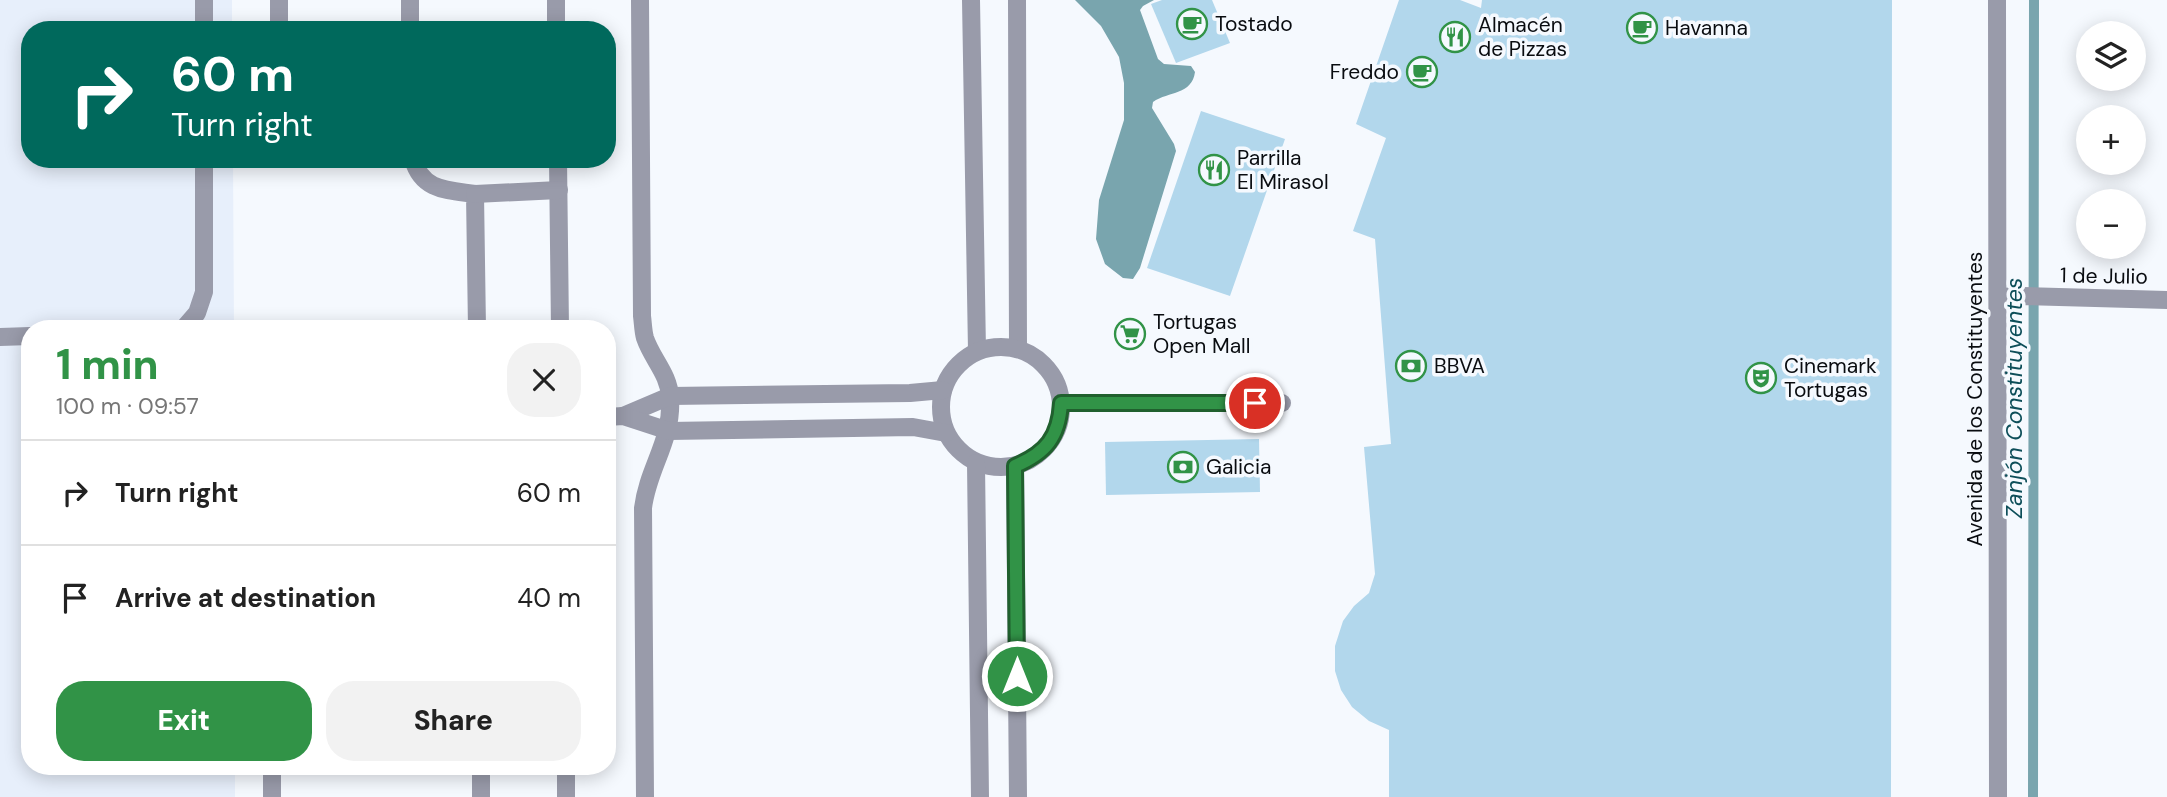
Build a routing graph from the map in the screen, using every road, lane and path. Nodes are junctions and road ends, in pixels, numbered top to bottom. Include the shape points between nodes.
1 (204, 0) edge
2 (279, 0) edge
3 (410, 0) edge
4 (556, 0) edge
5 (640, 0) edge
6 (971, 0) edge
7 (1017, 0) edge
8 (1997, 0) edge
9 (204, 21) edge
10 (279, 21) edge
11 (410, 21) edge
12 (556, 21) edge
13 (204, 168) edge
14 (416, 168) edge
15 (558, 168) edge
16 (559, 190) junction
17 (475, 194) junction
18 (1998, 298) junction
19 (2167, 300) edge
20 (191, 320) edge
21 (477, 320) edge
22 (560, 320) edge
23 (21, 336) edge
24 (0, 337) edge
25 (1018, 349) junction
26 (977, 351) junction
27 (943, 390) junction
28 (670, 397) junction
29 (1061, 403) junction
30 (1282, 404) dead end
31 (616, 416) edge
32 (616, 416) edge
33 (669, 431) junction
34 (946, 433) junction
35 (976, 463) junction
36 (1015, 466) junction
37 (272, 775) edge
38 (481, 775) edge
39 (566, 775) edge
40 (272, 797) edge
41 (481, 797) edge
42 (566, 797) edge
43 (645, 797) edge
44 (980, 797) edge
45 (1018, 797) edge
46 (1998, 797) edge

1 - 9 street
2 - 10 street
3 - 11 street
4 - 12 street
5 - 28 street via 642,316 644,337 667,380
6 - 26 street
7 - 25 street
8 - 18 street, Avenida de los Constituyentes
13 - 20 street via 204,292
14 - 17 street via 439,189
15 - 16 street
16 - 17 street
16 - 22 street
17 - 21 street
18 - 19 street, 1 de Julio
18 - 46 street, Avenida de los Constituyentes
23 - 24 street
25 - 26 street
25 - 29 street via 1035,356 1048,369
26 - 27 street via 962,361
27 - 28 street
27 - 34 street
28 - 31 street
28 - 33 street
29 - 30 street
29 - 36 street via 1054,436 1037,455
32 - 33 street
33 - 34 street via 913,427
33 - 43 street via 645,489 643,508
34 - 35 street
35 - 36 street
35 - 44 street
36 - 45 street
37 - 40 street
38 - 41 street
39 - 42 street

